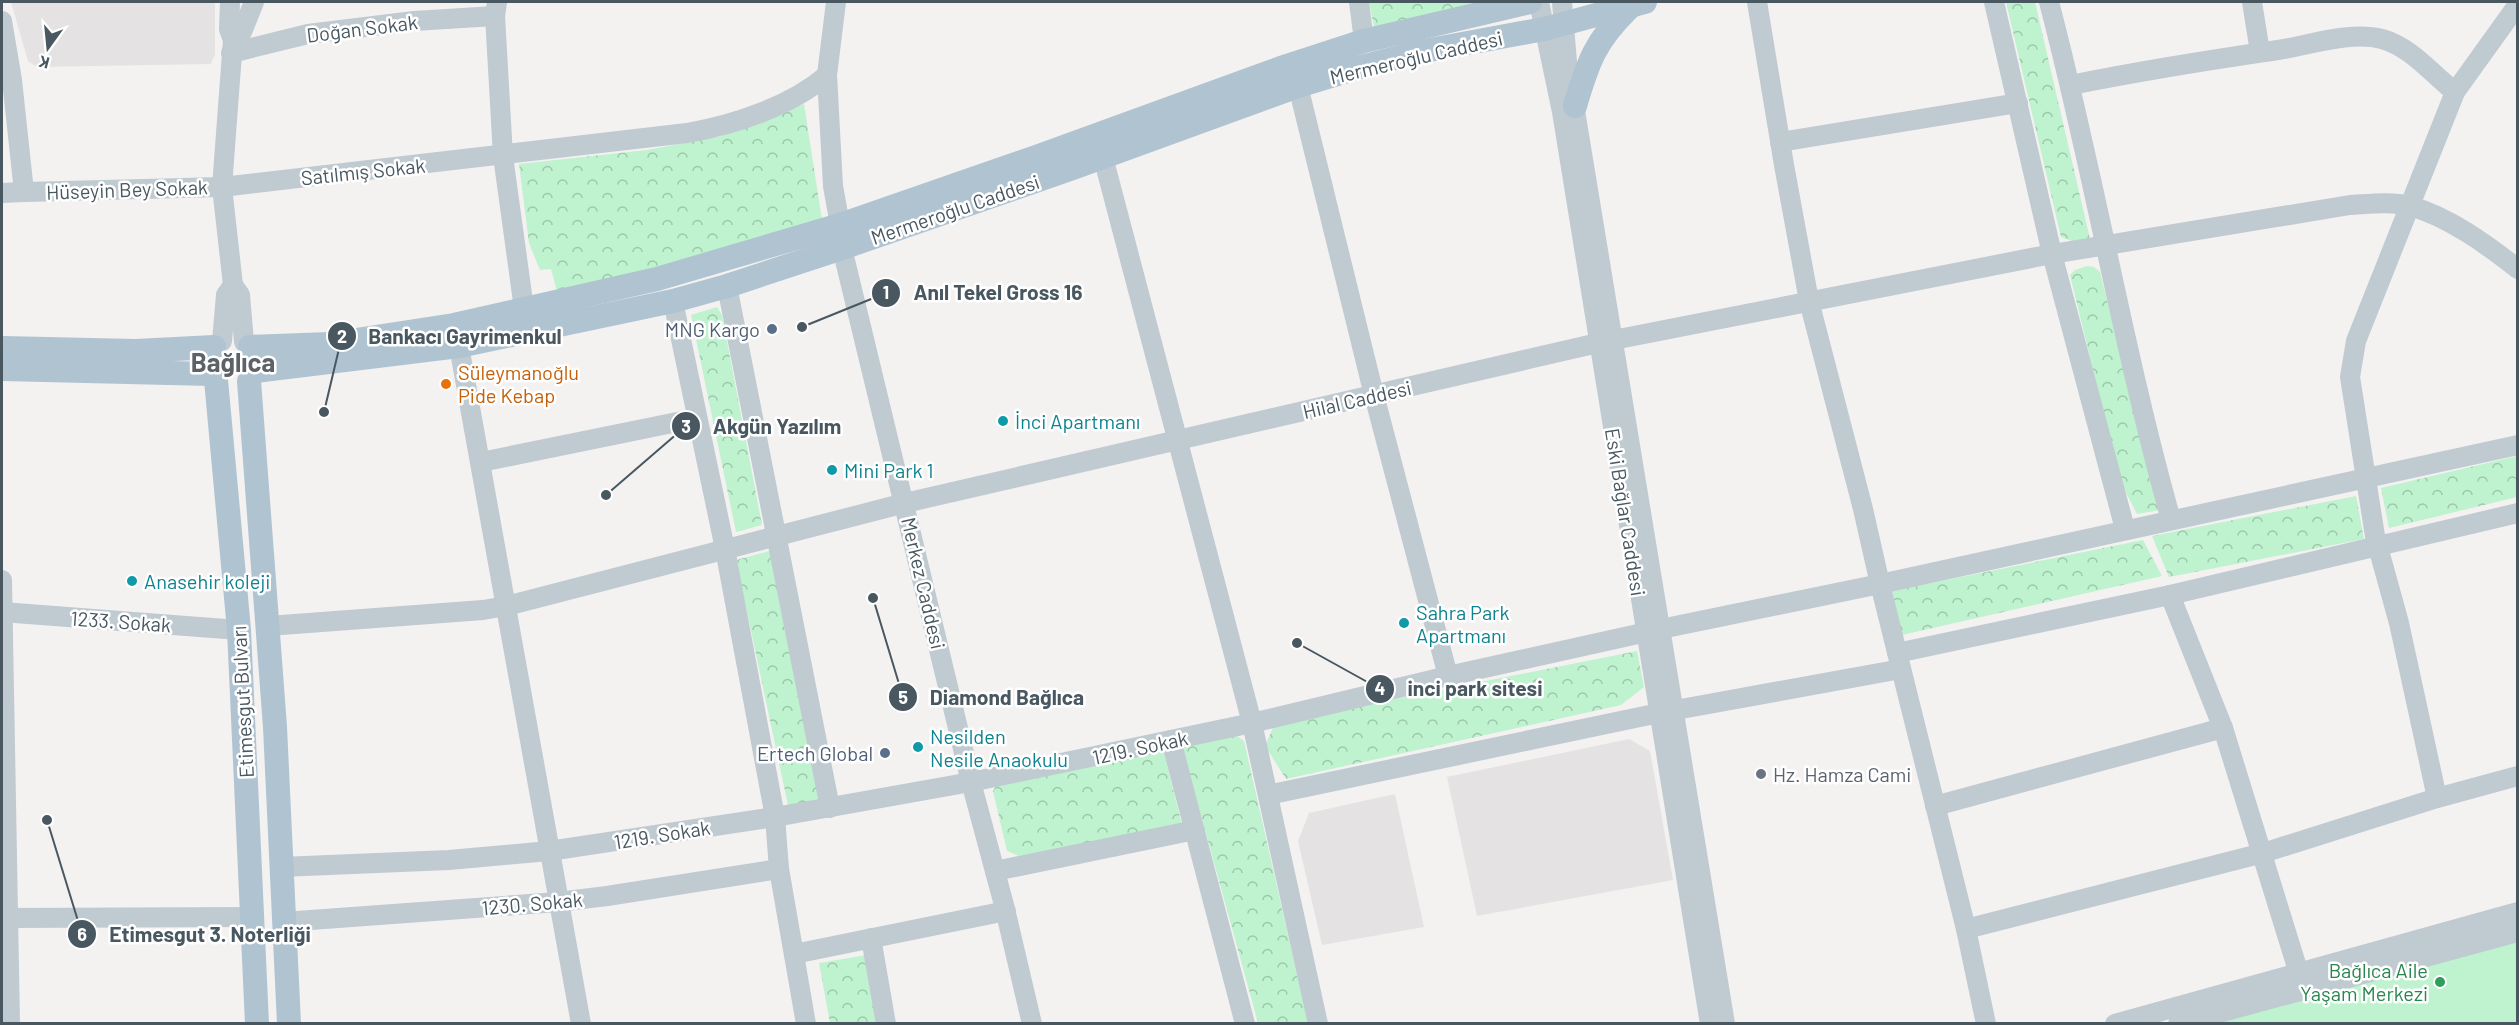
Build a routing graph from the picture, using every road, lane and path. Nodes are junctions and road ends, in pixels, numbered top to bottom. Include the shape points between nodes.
1 (230, 2) edge
2 (254, 2) edge
3 (836, 2) edge
4 (1359, 2) edge
5 (1530, 2) edge
6 (1539, 2) edge
7 (1757, 2) edge
8 (1994, 2) edge
9 (2049, 2) edge
10 (2252, 2) edge
11 (1638, 3) edge
12 (2516, 7) dead end
13 (496, 9) edge
14 (1557, 18) edge
15 (2, 21) edge
16 (1364, 41) junction
17 (232, 46) junction
18 (2260, 52) junction
19 (827, 75) junction
20 (2071, 85) junction
21 (1298, 86) junction
22 (2455, 92) junction
23 (2018, 103) junction
24 (1575, 106) junction
25 (1780, 141) junction
26 (503, 156) junction
27 (1103, 157) junction
28 (222, 186) junction
29 (24, 192) junction
30 (2, 193) edge
31 (2410, 207) junction
32 (841, 236) junction
33 (2106, 245) junction
34 (2052, 254) junction
35 (2517, 269) edge
36 (727, 286) junction
37 (1809, 301) junction
38 (673, 302) junction
39 (524, 309) junction
40 (1605, 341) junction
41 (233, 344) junction
42 (459, 346) junction
43 (2, 348) edge
44 (2, 369) edge
45 (252, 376) junction
46 (214, 377) junction
47 (1374, 395) junction
48 (697, 418) junction
49 (1177, 441) junction
50 (2517, 445) edge
51 (481, 462) junction
52 (2365, 478) junction
53 (905, 503) junction
54 (2517, 513) edge
55 (2171, 520) junction
56 (2125, 529) junction
57 (776, 536) junction
58 (2378, 548) junction
59 (725, 549) junction
60 (2, 580) edge
61 (1880, 584) junction
62 (2170, 596) junction
63 (2, 597) edge
64 (506, 606) junction
65 (2, 612) edge
66 (268, 626) junction
67 (239, 630) junction
68 (1654, 630) junction
69 (1899, 661) junction
70 (1448, 676) junction
71 (1666, 712) junction
72 (1252, 723) junction
73 (2223, 728) junction
74 (1171, 740) junction
75 (3, 750) edge
76 (2517, 776) edge
77 (971, 782) junction
78 (1268, 795) junction
79 (2437, 798) junction
80 (1935, 806) junction
81 (830, 808) junction
82 (775, 817) junction
83 (1195, 830) junction
84 (549, 851) junction
85 (2264, 853) junction
86 (281, 867) junction
87 (779, 869) junction
88 (995, 871) junction
89 (558, 902) junction
90 (1006, 912) junction
91 (2517, 912) edge
92 (253, 918) junction
93 (5, 919) edge
94 (284, 922) junction
95 (1966, 929) junction
96 (2517, 932) edge
97 (872, 938) junction
98 (794, 954) junction
99 (2301, 980) junction
100 (10, 1023) edge
101 (257, 1023) edge
102 (289, 1023) edge
103 (581, 1023) edge
104 (806, 1023) edge
105 (886, 1023) edge
106 (1032, 1023) edge
107 (1245, 1023) edge
108 (1318, 1023) edge
109 (1710, 1023) edge
110 (1725, 1023) edge
111 (1986, 1023) edge
112 (2115, 1023) edge
113 (2178, 1023) edge

1 - 17 street
2 - 17 street
3 - 19 street, Merkez Caddesi
4 - 16 street
5 - 16 main road, Mermeroğlu Caddesi
6 - 14 street, Eski Bağlar Caddesi
7 - 25 street
8 - 23 street
9 - 20 street
10 - 18 street
11 - 14 main road, Mermeroğlu Caddesi
11 - 24 main road via 1603,34
12 - 22 street
13 - 17 street, Doğan Sokak
13 - 26 street
14 - 21 main road, Mermeroğlu Caddesi
14 - 24 street
14 - 40 street, Eski Bağlar Caddesi via 1562,112
15 - 29 street, Hüseyin Bey Sokak
16 - 32 main road, Mermeroğlu Caddesi via 1281,68
17 - 28 street
18 - 20 street
18 - 22 street via 2343,39 2380,39 2396,44 2416,58
19 - 26 street, Satılmış Sokak via 778,104 712,129
19 - 32 street, Merkez Caddesi via 833,186
20 - 33 street
21 - 27 main road, Mermeroğlu Caddesi
21 - 47 street
22 - 31 street
23 - 25 street
23 - 34 street
24 - 40 street
25 - 37 street
26 - 28 street, Satılmış Sokak
26 - 39 street
27 - 32 main road, Mermeroğlu Caddesi
27 - 49 street
28 - 29 street, Hüseyin Bey Sokak
28 - 41 street via 233,285 240,294
29 - 30 street
31 - 33 street, Hilal Caddesi via 2350,205
31 - 35 street via 2474,237
31 - 52 street via 2352,352 2350,377
32 - 36 main road, Mermeroğlu Caddesi
32 - 39 main road, Mermeroğlu Caddesi
32 - 53 street, Merkez Caddesi
33 - 34 street, Hilal Caddesi
33 - 55 street
34 - 37 street, Hilal Caddesi
34 - 56 street
36 - 38 main road, Mermeroğlu Caddesi
36 - 57 street
37 - 40 street, Hilal Caddesi
37 - 61 street
38 - 42 main road, Mermeroğlu Caddesi
38 - 48 street
39 - 41 main road, Mermeroğlu Caddesi via 454,325 330,344
40 - 47 street, Hilal Caddesi
40 - 68 street, Eski Bağlar Caddesi
41 - 43 main road, Mermeroğlu Caddesi via 136,351
41 - 45 main road via 256,362
41 - 46 main road via 208,363
42 - 45 main road, Mermeroğlu Caddesi
42 - 51 street
44 - 46 main road
45 - 46 main road via 238,386
45 - 66 main road, Etimesgut Bulvarı
46 - 67 main road, Etimesgut Bulvarı
47 - 49 street, Hilal Caddesi
47 - 70 street
48 - 51 street
48 - 59 street
49 - 53 street, Hilal Caddesi
49 - 72 street
50 - 52 street, 1219. Sokak
51 - 64 street
52 - 55 street, 1219. Sokak
52 - 58 street
53 - 57 street, Hilal Caddesi
53 - 77 street, Merkez Caddesi
54 - 58 street
55 - 56 street, 1219. Sokak
56 - 61 street, 1219. Sokak
57 - 59 street, Hilal Caddesi
57 - 81 street
58 - 62 street
58 - 79 street via 2399,623
59 - 64 street, Hilal Caddesi
59 - 82 street
60 - 63 street
61 - 68 street, 1219. Sokak
61 - 69 street
62 - 69 street
62 - 73 street
63 - 65 street
64 - 66 street, Hilal Caddesi
64 - 84 street
65 - 67 street, 1233. Sokak
65 - 75 street
66 - 86 main road, Etimesgut Bulvarı
67 - 92 main road, Etimesgut Bulvarı
68 - 70 street, 1219. Sokak
68 - 71 street, Eski Bağlar Caddesi
69 - 71 street
69 - 80 street
70 - 72 street, 1219. Sokak
71 - 78 street
71 - 109 street, Eski Bağlar Caddesi
71 - 110 street
72 - 74 street, 1219. Sokak
72 - 78 street
73 - 80 street
73 - 85 street
74 - 77 street, 1219. Sokak
74 - 83 street
75 - 93 street
76 - 79 street
77 - 81 street, 1219. Sokak
77 - 88 street, Merkez Caddesi
78 - 108 street
79 - 85 street
80 - 95 street
81 - 82 street, 1219. Sokak
82 - 84 street, 1219. Sokak
82 - 87 street
83 - 88 street
83 - 107 street
84 - 86 street, 1219. Sokak via 449,860
84 - 89 street
85 - 95 street
85 - 99 street
86 - 94 main road, Etimesgut Bulvarı
87 - 89 street, 1230. Sokak
87 - 98 street
88 - 90 street, Merkez Caddesi
89 - 94 street, 1230. Sokak
89 - 103 street
90 - 97 street
90 - 106 street, Merkez Caddesi
91 - 99 street
92 - 93 street
92 - 101 main road, Etimesgut Bulvarı
93 - 100 street
94 - 102 main road, Etimesgut Bulvarı
95 - 111 street
96 - 99 street
97 - 98 street
97 - 105 street
98 - 104 street
99 - 112 street
99 - 113 street

